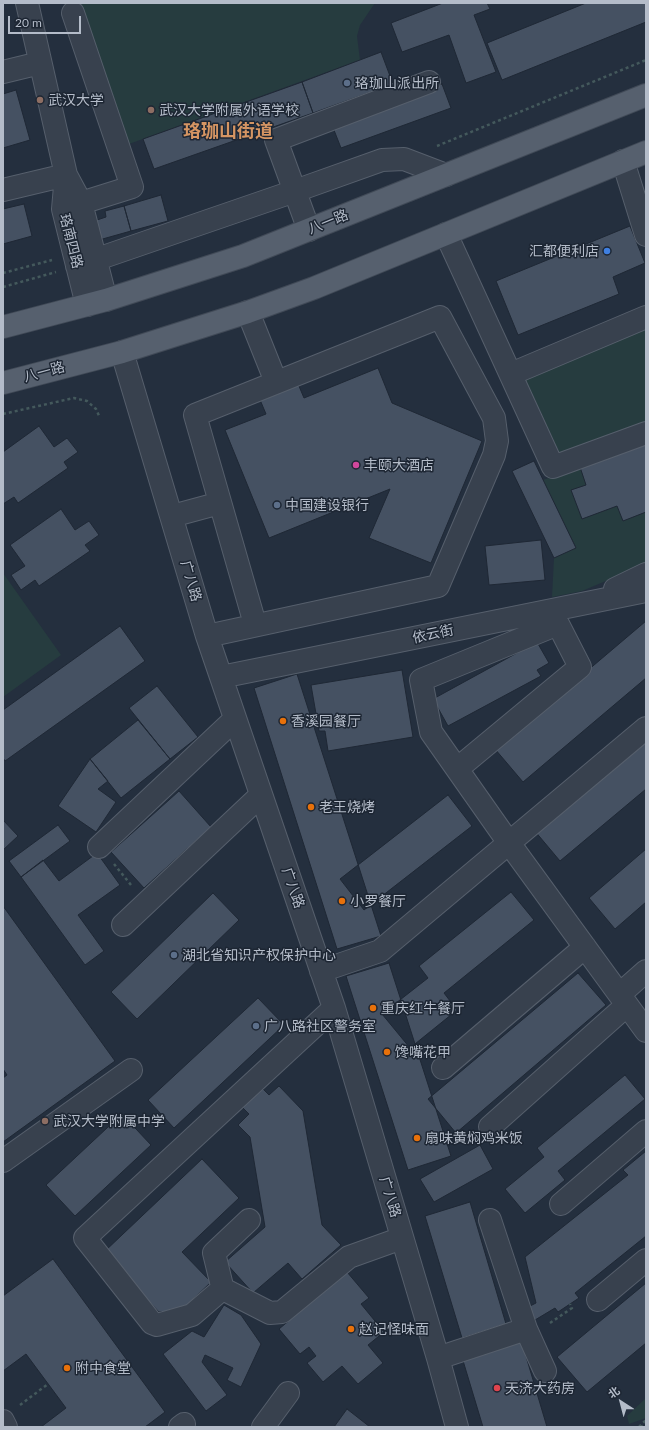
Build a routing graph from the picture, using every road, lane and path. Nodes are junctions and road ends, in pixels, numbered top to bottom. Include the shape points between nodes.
1 (28, 3) edge
2 (73, 13) dead end
3 (646, 60) edge
4 (40, 63) junction
5 (3, 72) edge
6 (429, 82) dead end
7 (646, 95) edge
8 (646, 152) edge
9 (404, 159) junction
10 (623, 161) junction
11 (66, 175) junction
12 (446, 175) junction
13 (3, 190) edge
14 (295, 191) junction
15 (81, 203) junction
16 (309, 230) junction
17 (446, 234) junction
18 (646, 235) edge
19 (55, 259) dead end
20 (87, 263) junction
21 (3, 273) edge
22 (3, 287) edge
23 (97, 303) junction
24 (248, 312) junction
25 (646, 317) edge
26 (3, 327) edge
27 (122, 352) junction
28 (511, 374) junction
29 (276, 382) junction
30 (3, 383) edge
31 (3, 414) edge
32 (100, 418) dead end
33 (646, 433) edge
34 (220, 503) junction
35 (172, 516) junction
36 (646, 574) edge
37 (646, 591) edge
38 (588, 602) junction
39 (255, 624) junction
40 (207, 636) junction
41 (221, 677) junction
42 (235, 719) junction
43 (646, 728) edge
44 (457, 769) junction
45 (261, 795) junction
46 (509, 843) junction
47 (99, 847) joint
48 (146, 903) junction
49 (123, 925) dead end
50 (585, 947) junction
51 (321, 971) junction
52 (646, 971) edge
53 (623, 1000) junction
54 (334, 1008) junction
55 (646, 1031) edge
56 (443, 1068) dead end
57 (131, 1070) dead end
58 (490, 1127) dead end
59 (646, 1131) edge
60 (3, 1161) edge
61 (561, 1204) dead end
62 (249, 1220) dead end
63 (490, 1220) dead end
64 (402, 1238) junction
65 (646, 1260) edge
66 (223, 1290) junction
67 (598, 1300) dead end
68 (570, 1304) dead end
69 (553, 1321) dead end
70 (526, 1329) junction
71 (438, 1358) junction
72 (545, 1371) dead end
73 (48, 1384) dead end
74 (288, 1393) dead end
75 (9, 1414) edge
76 (646, 1420) edge
77 (646, 1425) edge
78 (6, 1427) edge
79 (263, 1427) edge
80 (456, 1427) edge
81 (639, 1427) edge

1 - 4 street, 珞南四路
2 - 15 street via 132,187
3 - 9 path
4 - 5 street
4 - 11 street, 珞南四路
6 - 14 street via 276,140
7 - 12 main road, 八一路
8 - 10 main road, 八一路
9 - 12 street
9 - 14 street via 392,158 368,164
10 - 17 main road, 八一路
10 - 18 street
11 - 13 street
11 - 15 street, 珞南四路
11 - 20 street, 珞南四路 via 63,209
12 - 16 main road, 八一路
14 - 16 street
14 - 20 street
15 - 20 street, 珞南四路
16 - 23 main road, 八一路 via 243,256
17 - 24 main road, 八一路
17 - 28 street
19 - 21 path
20 - 22 path
20 - 23 street, 珞南四路
23 - 26 main road, 八一路
24 - 27 main road, 八一路
24 - 29 street
25 - 28 street
27 - 30 main road, 八一路
27 - 35 street, 广八路
28 - 33 street via 553,467
29 - 34 street via 195,414
29 - 39 street via 440,317 494,418 497,442 494,455 438,586
31 - 32 path via 74,398 87,401 96,409
34 - 35 street
34 - 39 street
35 - 40 street, 广八路
36 - 38 street
37 - 38 street, 依云街
38 - 41 street, 依云街
39 - 40 street
40 - 41 street, 广八路
41 - 42 street, 广八路
42 - 45 street, 广八路
42 - 47 street
43 - 46 street
44 - 44 street via 580,667 558,624 421,680 431,732
44 - 46 street
45 - 48 street
45 - 51 street, 广八路
46 - 50 street
46 - 51 street via 380,951
47 - 48 path
48 - 49 street
50 - 53 street
50 - 56 street
51 - 54 street, 广八路
52 - 53 street
53 - 55 street
53 - 58 street
54 - 64 street, 广八路
54 - 66 street via 85,1238 154,1325 192,1315
57 - 60 street
59 - 61 street
62 - 66 street via 214,1253
63 - 70 street
64 - 66 street via 349,1257 287,1310 278,1313 270,1313
64 - 71 street, 广八路
65 - 67 street
68 - 69 path via 572,1308
70 - 71 street
70 - 72 street
71 - 80 street, 广八路
73 - 75 path
74 - 79 street
75 - 78 street
76 - 81 path
77 - 81 path

